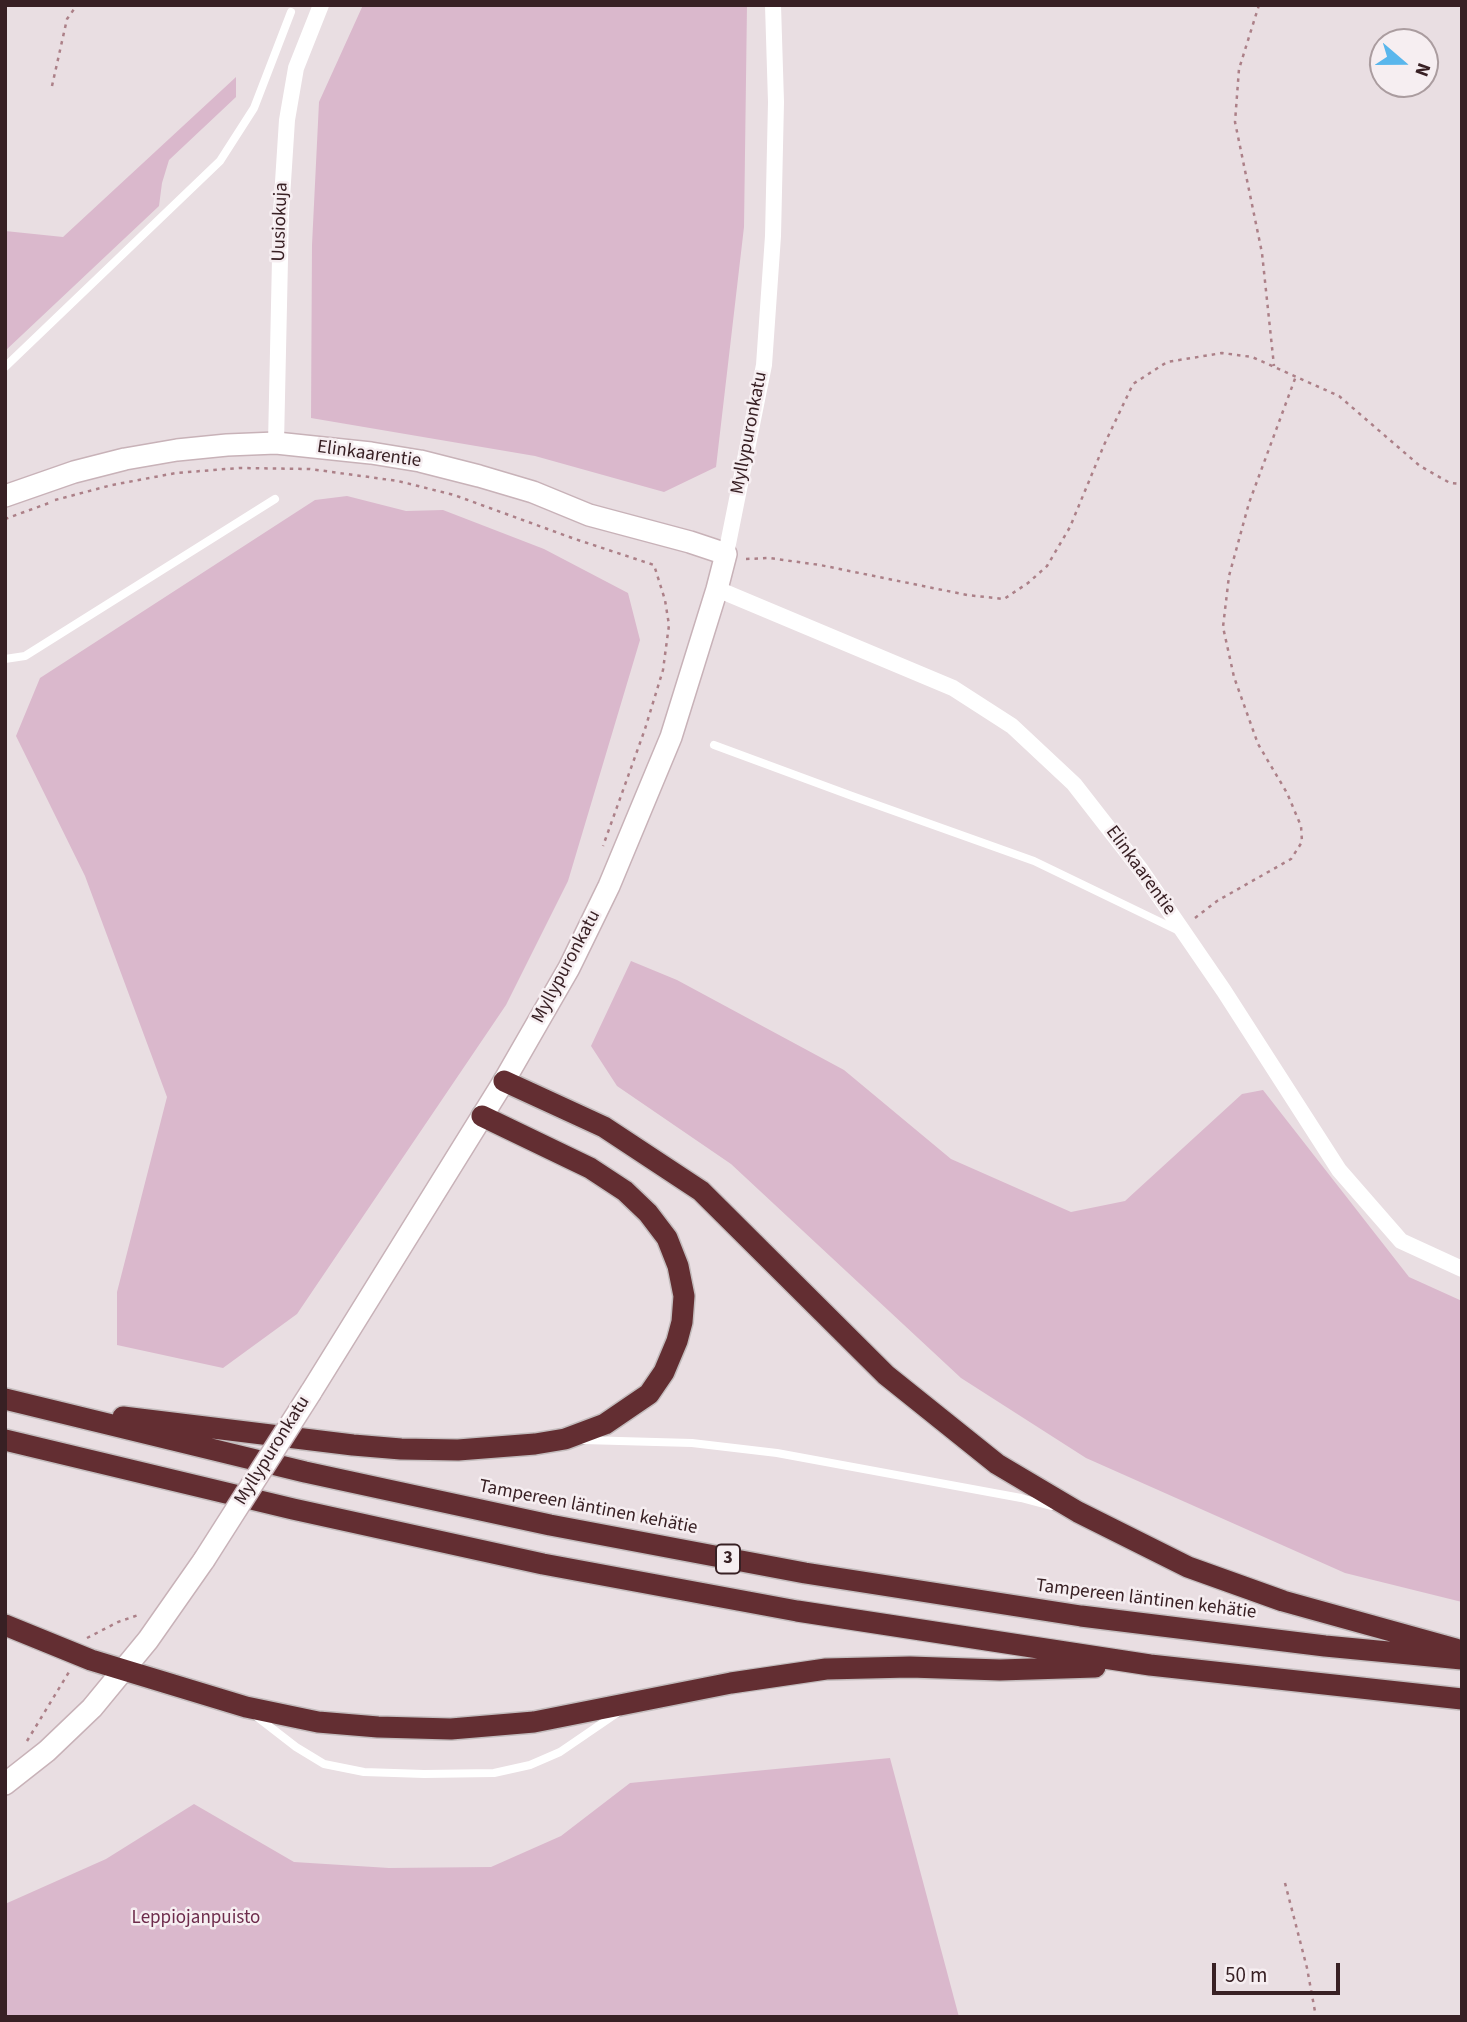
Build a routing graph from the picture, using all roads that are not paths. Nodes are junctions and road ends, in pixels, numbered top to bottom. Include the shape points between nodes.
1 (321, 5) edge
2 (773, 5) edge
3 (291, 12) dead end
4 (5, 367) edge
5 (276, 443) junction
6 (5, 496) edge
7 (275, 499) dead end
8 (726, 554) junction
9 (717, 589) junction
10 (5, 659) edge
11 (714, 745) dead end
12 (1184, 931) junction
13 (505, 1082) junction
14 (482, 1116) junction
15 (1462, 1269) edge
16 (5, 1399) edge
17 (33, 1407) junction
18 (565, 1439) junction
19 (5, 1440) edge
20 (1078, 1512) junction
21 (5, 1625) edge
22 (1462, 1651) edge
23 (1462, 1660) edge
24 (1150, 1665) junction
25 (124, 1670) junction
26 (1462, 1699) edge
27 (631, 1704) junction
28 (246, 1707) junction
29 (5, 1784) edge

1 - 5 street, Uusiokuja via 296,68 287,120
2 - 8 street, Myllypuronkatu via 773,236 764,365
3 - 4 lane via 254,108 220,160
5 - 6 street, Elinkaarentie via 125,459
5 - 8 street, Elinkaarentie via 421,461
7 - 10 lane via 25,656
8 - 9 street, Myllypuronkatu
9 - 12 street, Elinkaarentie via 953,688 1012,726 1074,784
9 - 13 street, Myllypuronkatu via 671,737 609,886
11 - 12 lane via 1034,861
12 - 15 street, Elinkaarentie via 1339,1170 1401,1241
13 - 14 street, Myllypuronkatu
13 - 20 highway via 604,1127 701,1191 886,1375 997,1464
14 - 18 highway via 590,1168 625,1191 667,1238 678,1266 684,1296 682,1322 664,1372 649,1394 634,1405 605,1424
14 - 25 street, Myllypuronkatu, bridge via 204,1560
16 - 17 highway, Tampereen läntinen kehätie / 3
17 - 18 highway via 401,1449 457,1450
17 - 23 highway, Tampereen läntinen kehätie / 3 via 537,1522 805,1573 1082,1616
18 - 20 lane via 692,1443 777,1453
19 - 24 highway, 3 via 543,1564 797,1611
20 - 22 highway via 1188,1567 1283,1601
21 - 25 highway
24 - 26 highway, 3
24 - 27 highway via 826,1670
25 - 28 highway
25 - 29 street, Myllypuronkatu via 65,1734
27 - 28 highway via 534,1722 451,1729 318,1722
27 - 28 lane via 560,1752 530,1765 494,1773 424,1774 364,1772 324,1764

